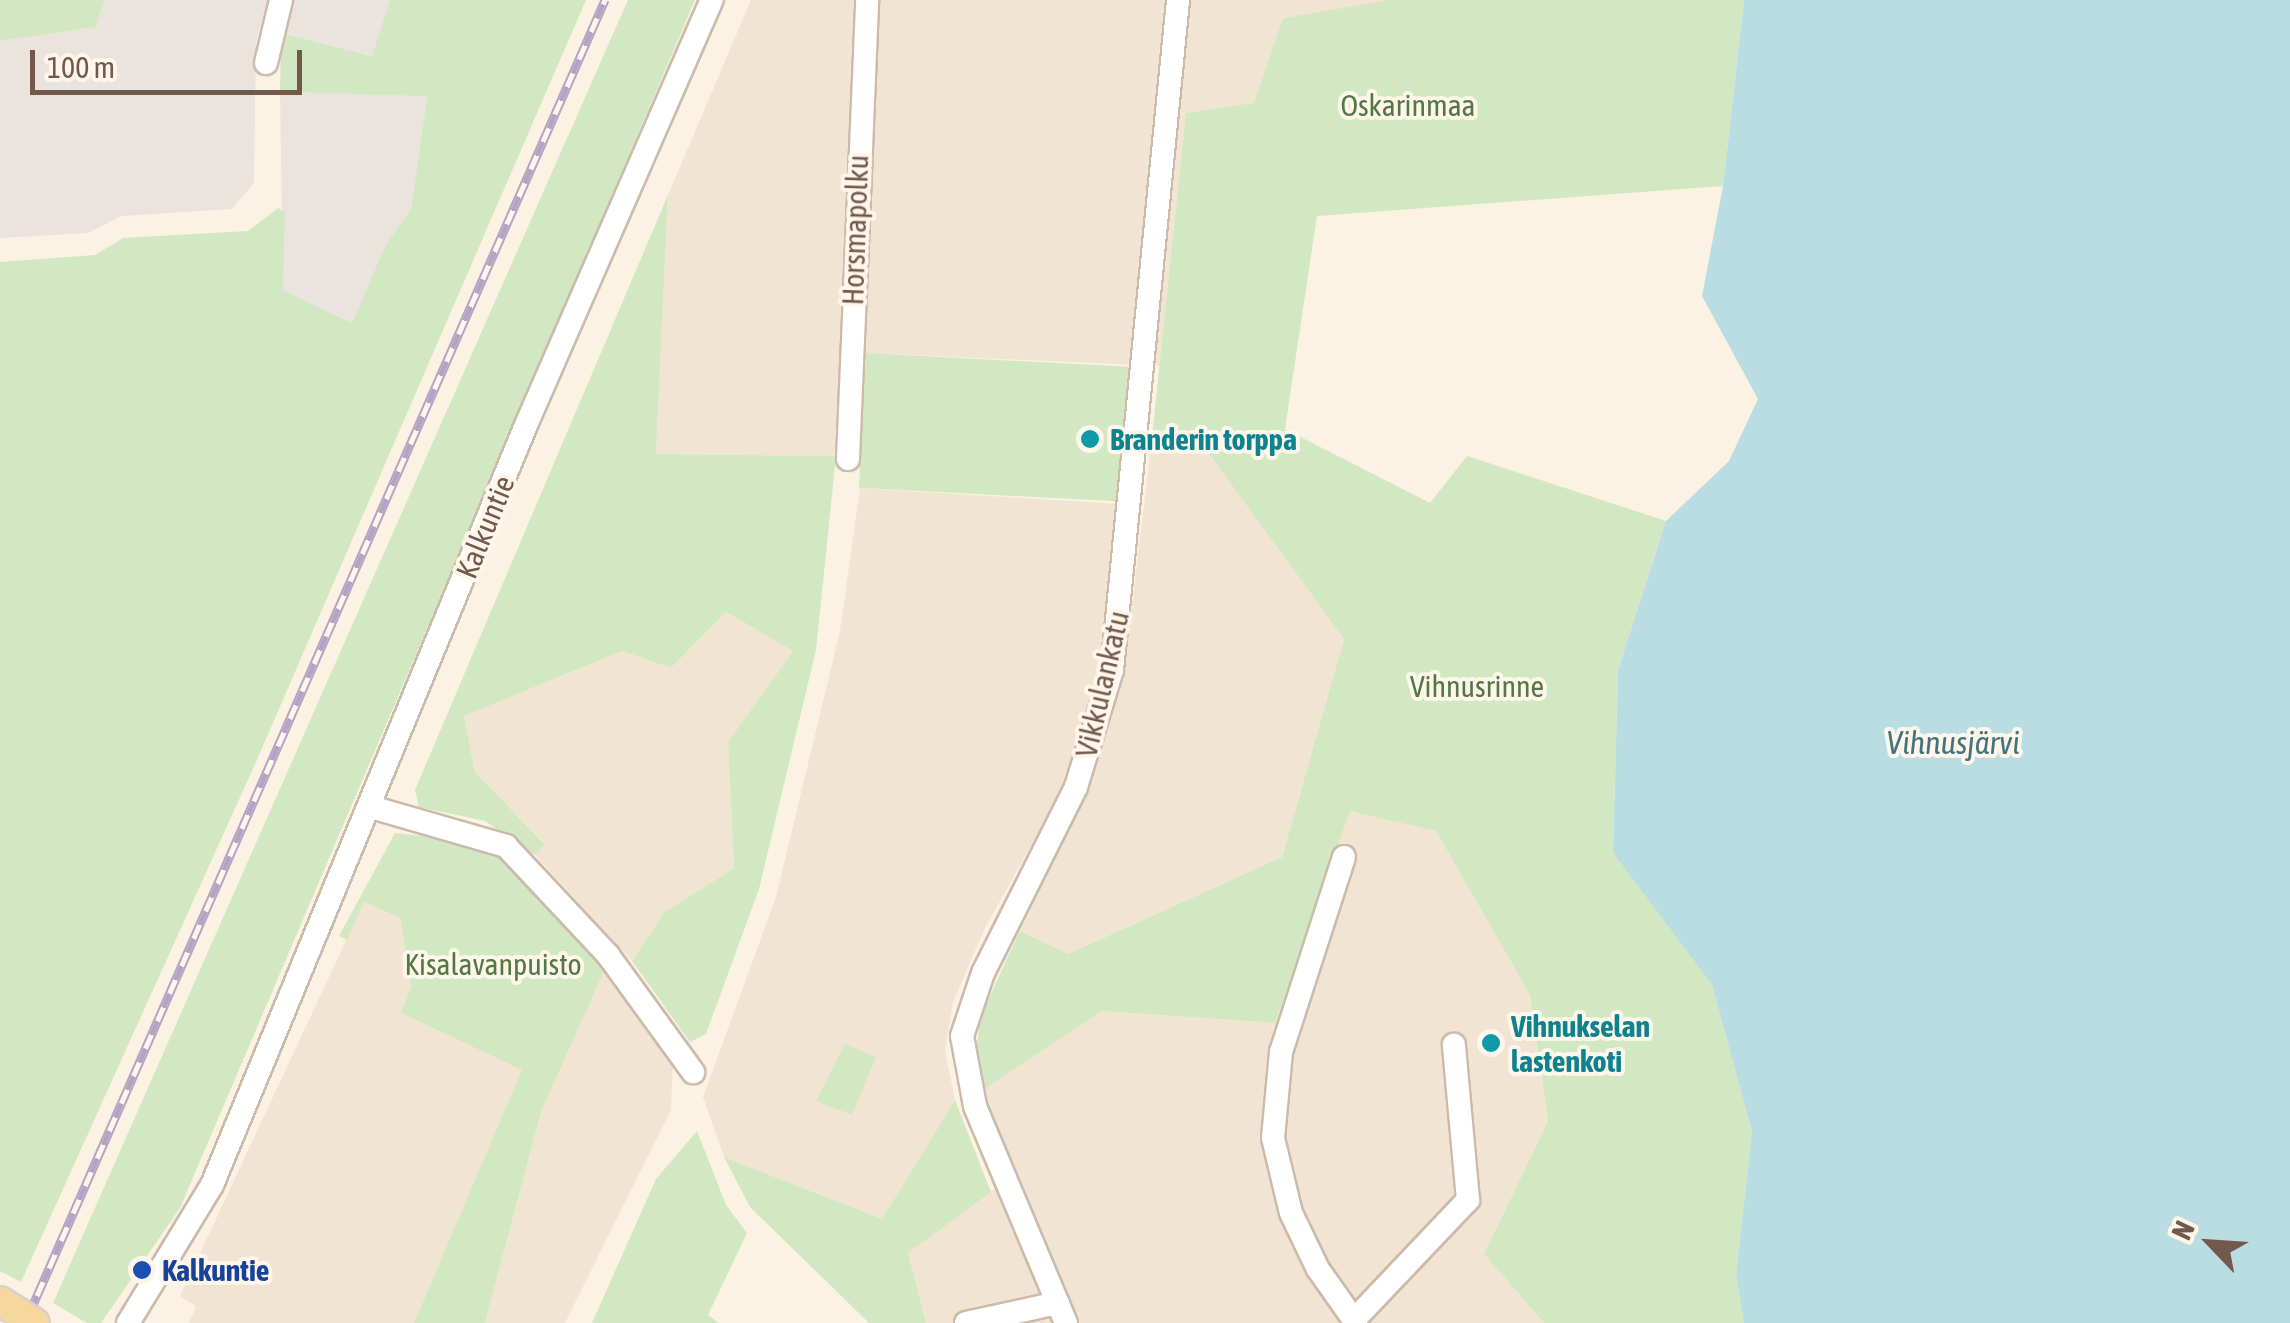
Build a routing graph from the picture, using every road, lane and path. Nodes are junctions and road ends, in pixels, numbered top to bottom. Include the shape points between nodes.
1 (281, 0) edge
2 (712, 0) edge
3 (866, 0) edge
4 (1178, 0) edge
5 (266, 63) dead end
6 (848, 460) dead end
7 (372, 808) junction
8 (1344, 856) dead end
9 (1454, 1045) dead end
10 (693, 1072) dead end
11 (0, 1301) edge
12 (1062, 1313) edge
13 (1355, 1322) edge
14 (35, 1323) edge
15 (128, 1323) edge
16 (966, 1323) edge

1 - 5 street
2 - 7 street, Kalkuntie via 526,425
3 - 6 street, Horsmapolku
4 - 12 street, Vikkulankatu via 1112,670 1076,787 982,972 962,1036 975,1106
7 - 10 street via 506,846 608,955
7 - 15 street, Kalkuntie via 212,1185
8 - 13 street via 1281,1052 1273,1138 1291,1213 1318,1269
9 - 13 street via 1468,1200
11 - 14 main road, bridge
12 - 16 street

